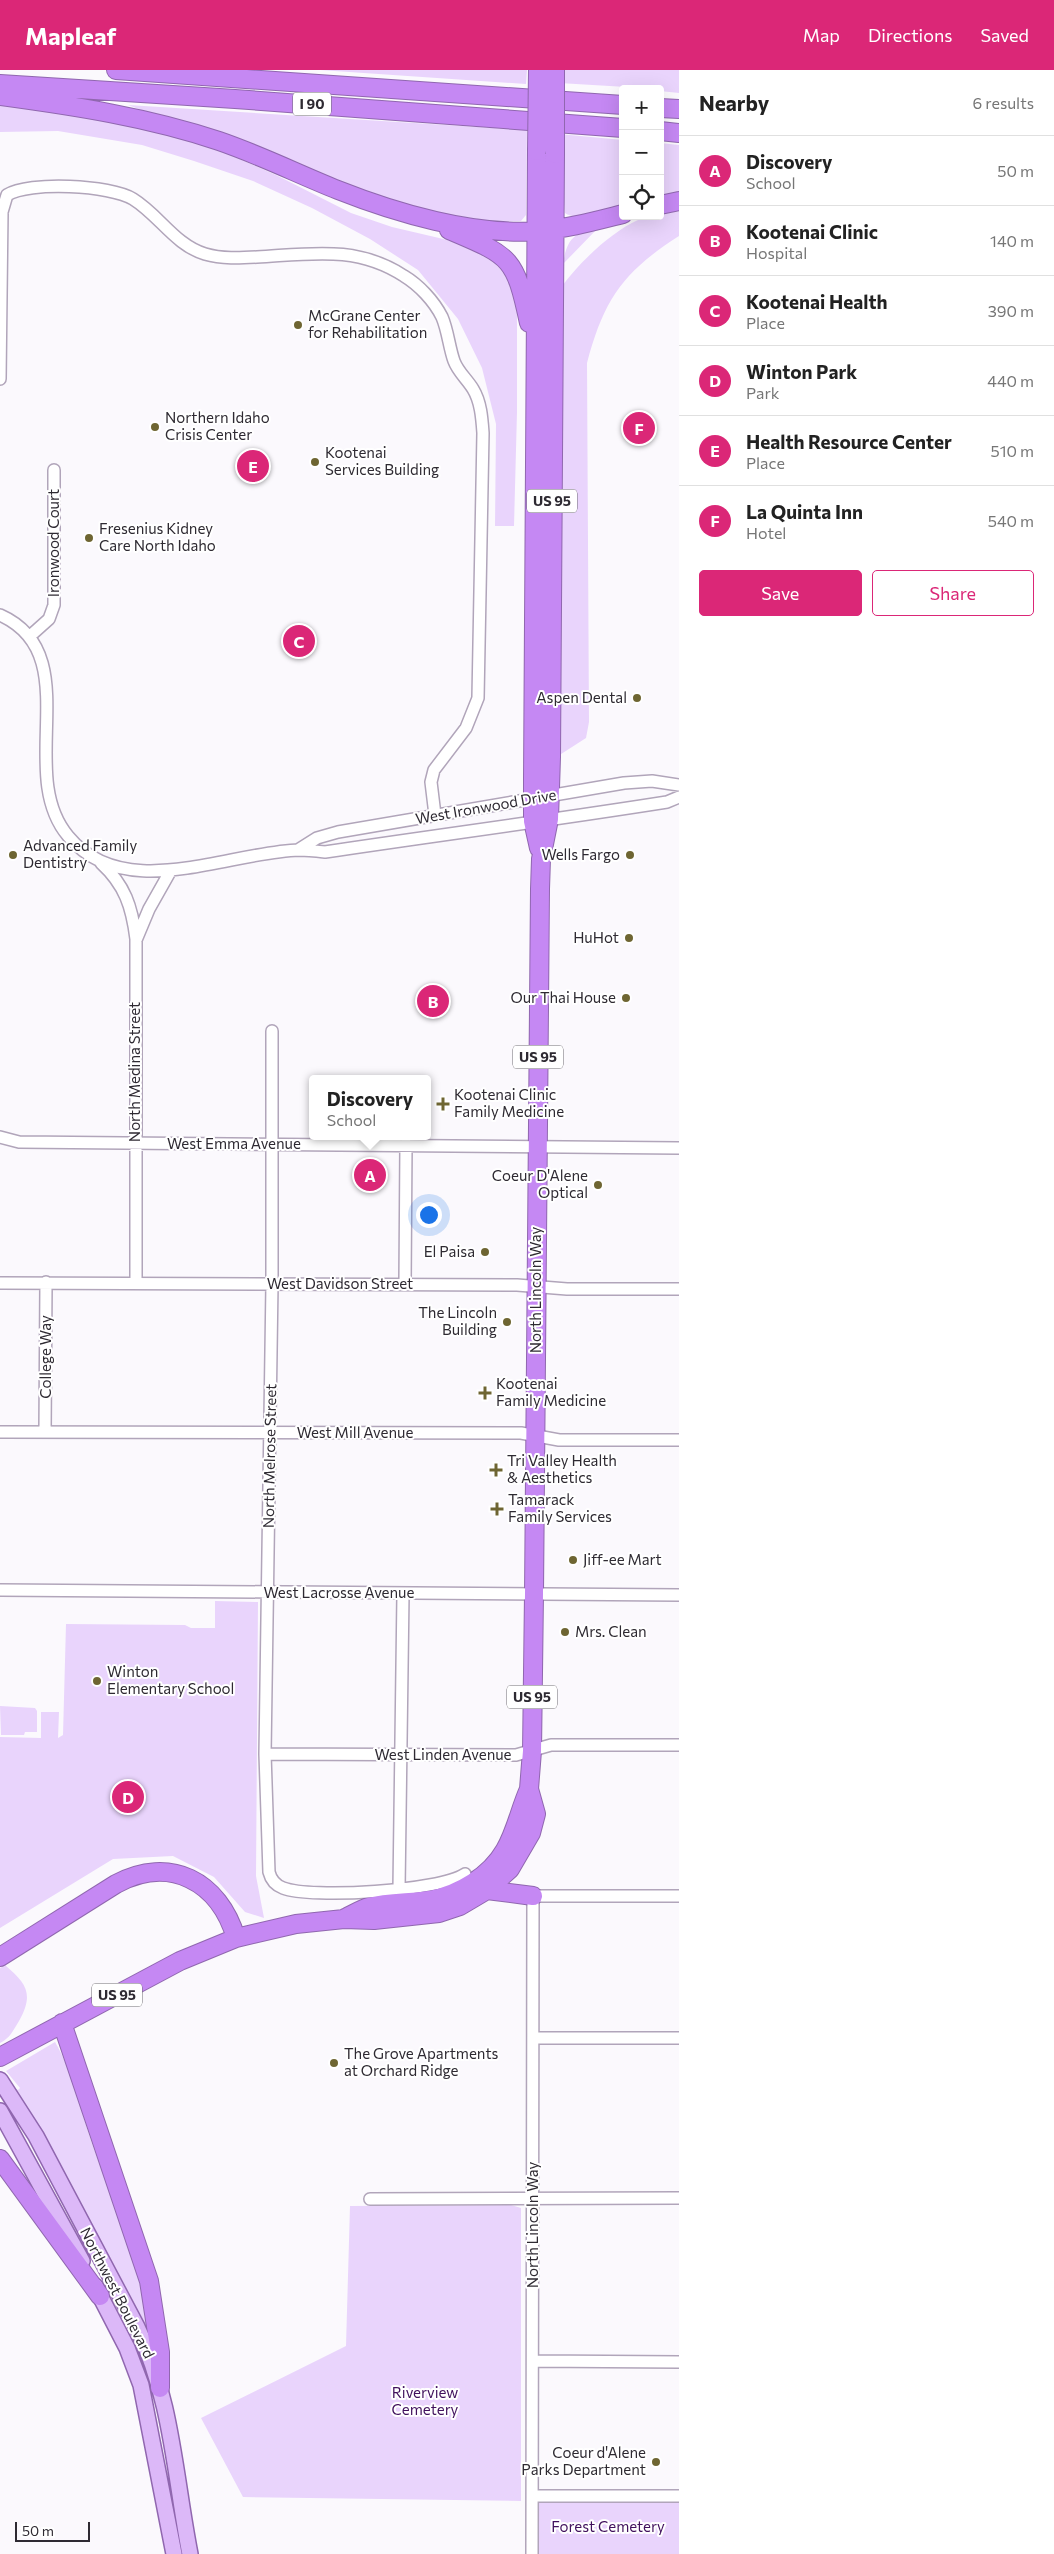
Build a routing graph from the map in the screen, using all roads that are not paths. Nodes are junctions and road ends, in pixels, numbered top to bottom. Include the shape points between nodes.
1 (116, 70) edge
2 (538, 70) edge
3 (555, 70) edge
4 (0, 84) edge
5 (0, 96) edge
6 (619, 105) edge
7 (664, 108) edge
8 (679, 109) edge
9 (619, 128) edge
10 (664, 131) edge
11 (679, 133) edge
12 (4, 192) edge
13 (679, 201) edge
14 (664, 204) edge
15 (411, 214) junction
16 (619, 215) edge
17 (546, 230) junction
18 (536, 354) junction
19 (0, 379) edge
20 (54, 470) dead end
21 (0, 615) edge
22 (30, 636) junction
23 (679, 785) edge
24 (542, 797) junction
25 (679, 797) edge
26 (435, 815) junction
27 (541, 820) junction
28 (298, 850) junction
29 (98, 860) junction
30 (171, 870) junction
31 (136, 940) junction
32 (272, 1031) dead end
33 (0, 1138) edge
34 (135, 1143) junction
35 (273, 1144) junction
36 (406, 1144) junction
37 (537, 1145) junction
38 (679, 1148) edge
39 (46, 1282) junction
40 (0, 1283) edge
41 (136, 1283) junction
42 (272, 1284) junction
43 (405, 1284) junction
44 (536, 1287) junction
45 (679, 1289) edge
46 (0, 1432) edge
47 (45, 1432) junction
48 (271, 1433) junction
49 (535, 1436) junction
50 (679, 1440) edge
51 (0, 1590) edge
52 (267, 1592) junction
53 (403, 1594) junction
54 (534, 1594) junction
55 (679, 1595) edge
56 (679, 1745) edge
57 (532, 1751) junction
58 (266, 1754) junction
59 (401, 1756) junction
60 (529, 1789) junction
61 (515, 1862) junction
62 (465, 1874) dead end
63 (399, 1890) junction
64 (488, 1890) junction
65 (534, 1896) junction
66 (679, 1896) edge
67 (344, 1918) junction
68 (236, 1938) junction
69 (0, 1957) edge
70 (62, 2023) junction
71 (534, 2038) junction
72 (679, 2038) edge
73 (0, 2057) edge
74 (0, 2080) edge
75 (0, 2111) edge
76 (0, 2159) edge
77 (532, 2197) junction
78 (679, 2198) edge
79 (370, 2199) dead end
80 (100, 2296) junction
81 (533, 2361) junction
82 (679, 2362) edge
83 (160, 2388) junction
84 (533, 2496) junction
85 (679, 2496) edge
86 (174, 2554) edge
87 (190, 2554) edge
88 (532, 2554) edge

1 - 6 highway, I 90
2 - 17 highway, US 95, bridge via 537,151
3 - 17 highway, US 95, bridge via 555,154
4 - 9 highway, I 90 via 235,98
5 - 15 highway via 92,108 171,126 268,158 338,190
7 - 8 highway
10 - 11 highway
12 - 19 street
12 - 26 street via 22,188 107,190 133,199 186,245 204,254 233,258 343,253 370,258 419,286 442,317 454,362 474,390 481,413 483,495 478,698 466,728 434,770 431,782
13 - 14 highway
15 - 17 highway via 477,228
15 - 18 highway via 490,248 510,263 521,286
16 - 17 highway
17 - 18 highway, US 95
17 - 24 highway, US 95
18 - 24 highway, US 95
20 - 22 street, Ironwood Court via 54,605 49,619
21 - 22 street, West Ironwood Drive
22 - 29 street, West Ironwood Drive via 46,679 49,800 68,837
23 - 24 street, West Ironwood Drive via 652,781 624,783
24 - 26 street, West Ironwood Drive
24 - 27 highway, US 95
25 - 27 street, West Ironwood Drive via 667,802
26 - 28 street, West Ironwood Drive via 338,832 317,838
27 - 28 street, West Ironwood Drive via 325,852
27 - 37 highway, North Lincoln Way / US 95
28 - 30 street, West Ironwood Drive
29 - 30 street, West Ironwood Drive via 127,869
29 - 31 street via 124,890 131,907
30 - 31 street, North Medina Street
31 - 34 street, North Medina Street
32 - 35 street, North Melrose Street
33 - 34 street, West Emma Avenue via 19,1142
34 - 35 street, West Emma Avenue
34 - 41 street, North Medina Street
35 - 36 street, West Emma Avenue
35 - 42 street, North Melrose Street
36 - 37 street, West Emma Avenue
36 - 43 street
37 - 38 street, West Emma Avenue
37 - 44 highway, North Lincoln Way / US 95
39 - 40 street, West Davidson Street
39 - 41 street, West Davidson Street
39 - 47 street, College Way
41 - 42 street, West Davidson Street
42 - 43 street, West Davidson Street
42 - 48 street, North Melrose Street
43 - 44 street, West Davidson Street
44 - 45 street, West Davidson Street
44 - 49 highway, North Lincoln Way / US 95
46 - 47 street, West Mill Avenue
47 - 48 street, West Mill Avenue
48 - 49 street, West Mill Avenue via 521,1433
48 - 52 street, North Melrose Street
49 - 50 street, West Mill Avenue via 559,1440
49 - 54 highway, North Lincoln Way / US 95
51 - 52 street, West Lacrosse Avenue
52 - 53 street, West Lacrosse Avenue
52 - 58 street, North Melrose Street
53 - 54 street, West Lacrosse Avenue
53 - 59 street
54 - 55 street, West Lacrosse Avenue
54 - 57 highway, North Lincoln Way / US 95
56 - 57 street, West Linden Avenue via 551,1745
57 - 59 street, West Linden Avenue via 516,1755
57 - 60 highway, US 95
58 - 59 street, West Linden Avenue
58 - 63 street, North Melrose Street via 268,1872 273,1881 284,1888 296,1890
59 - 63 street
60 - 61 highway, US 95 via 536,1814 531,1833
60 - 67 highway, US 95 via 505,1851 475,1882 431,1900 368,1907
61 - 64 highway, US 95
61 - 65 highway via 519,1880
62 - 63 street via 445,1883
64 - 65 highway
64 - 67 highway, US 95 via 460,1906 439,1912 374,1920
65 - 66 street
65 - 71 street, North Lincoln Way
67 - 68 highway, US 95 via 296,1924
68 - 69 highway via 230,1917 209,1891 189,1878 156,1872 121,1881
68 - 70 highway, US 95 via 180,1961
70 - 73 highway, US 95
70 - 83 highway via 149,2281 160,2352
71 - 72 street
71 - 77 street, North Lincoln Way
74 - 83 main road, Northwest Boulevard via 36,2136 137,2327
75 - 80 main road, Northwest Boulevard
76 - 80 highway
77 - 78 street
77 - 79 street
77 - 81 street, North Lincoln Way
80 - 86 main road, Northwest Boulevard via 127,2348 141,2385
81 - 82 street
81 - 84 street, North Lincoln Way
83 - 87 main road, Northwest Boulevard
84 - 85 street
84 - 88 street, North Lincoln Way

